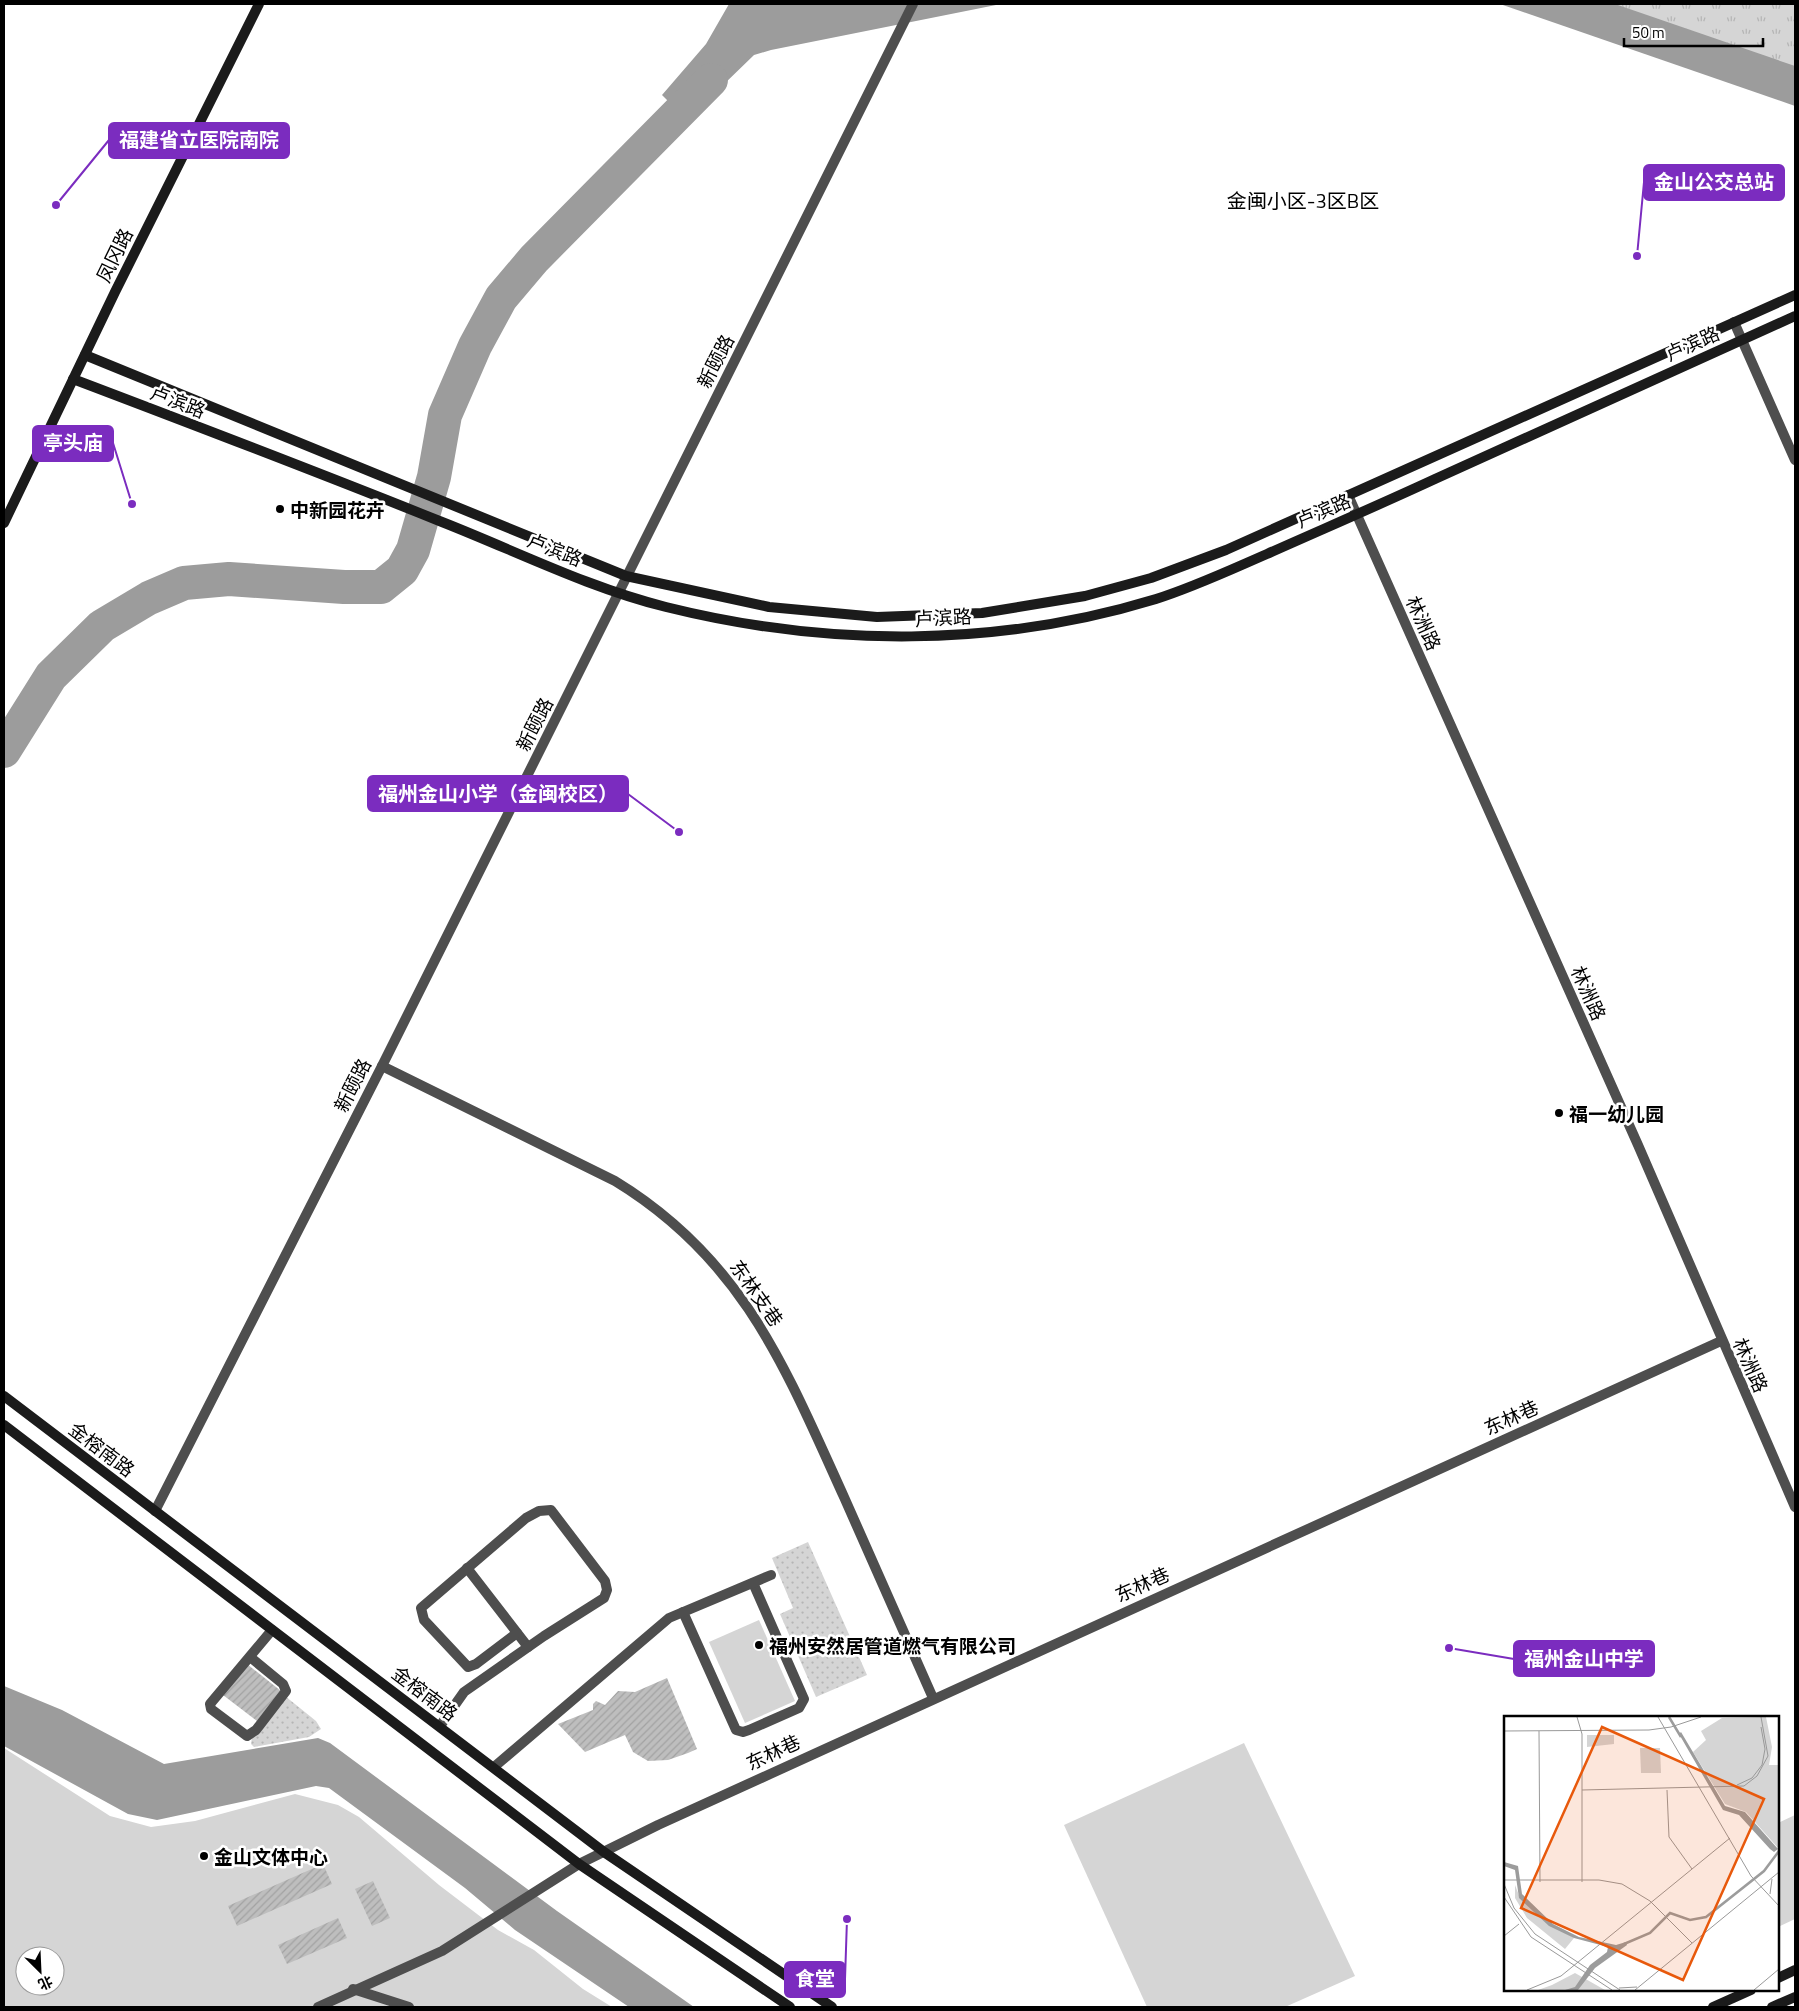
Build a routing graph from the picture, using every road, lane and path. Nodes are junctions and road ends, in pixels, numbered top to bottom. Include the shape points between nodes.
1 (258, 4) edge
2 (913, 4) edge
3 (1795, 295) edge
4 (1795, 316) edge
5 (1734, 322) junction
6 (1742, 340) junction
7 (85, 354) junction
8 (74, 379) junction
9 (1795, 460) edge
10 (1348, 495) junction
11 (1357, 515) junction
12 (4, 523) edge
13 (626, 576) junction
14 (618, 593) junction
15 (382, 1066) junction
16 (1722, 1341) junction
17 (4, 1396) edge
18 (4, 1425) edge
19 (1795, 1507) edge
20 (155, 1511) junction
21 (467, 1568) junction
22 (771, 1575) dead end
23 (753, 1583) junction
24 (683, 1612) junction
25 (272, 1630) junction
26 (517, 1633) junction
27 (528, 1647) junction
28 (250, 1657) junction
29 (933, 1698) junction
30 (440, 1726) junction
31 (494, 1768) junction
32 (604, 1852) junction
33 (579, 1864) junction
34 (1795, 1970) edge
35 (1779, 1978) edge
36 (353, 1990) junction
37 (1749, 1991) edge
38 (343, 1994) junction
39 (1795, 1997) edge
40 (318, 2007) edge
41 (332, 2007) edge
42 (409, 2007) edge
43 (790, 2007) edge
44 (832, 2007) edge
45 (1712, 2007) edge
46 (1772, 2007) edge

1 - 7 main road, 凤冈路
2 - 13 street, 新颐路
3 - 5 main road
4 - 6 main road, 卢滨路
5 - 6 street
5 - 10 main road
6 - 9 street
6 - 11 main road, 卢滨路
7 - 8 main road, 凤冈路
7 - 13 main road
8 - 12 main road, 凤冈路
8 - 14 main road, 卢滨路
10 - 11 street, 林洲路
10 - 13 main road via 1226,550 1151,578 1085,596 982,613 895,617 800,611 731,600
11 - 14 main road, 卢滨路 via 1158,598 1073,620 966,635 851,636 798,632 704,616
11 - 16 street, 林洲路
13 - 14 street, 新颐路
14 - 15 street, 新颐路
15 - 20 street, 新颐路
15 - 29 street, 东林支巷 via 615,1181 680,1228 723,1272 750,1309 779,1359
16 - 19 street, 林洲路
16 - 29 street, 东林巷
17 - 20 main road, 金榕南路
18 - 25 main road
20 - 30 main road, 金榕南路
21 - 26 street
21 - 26 street via 421,1608 424,1620 468,1667
21 - 27 street via 526,1518 539,1511 551,1510 605,1581 607,1590 604,1598
22 - 23 street
23 - 24 street
23 - 24 street via 804,1699 799,1708 749,1730 736,1730
24 - 31 street via 670,1618
25 - 28 street
25 - 33 main road
26 - 27 street
27 - 30 street via 464,1692
28 - 28 street via 210,1704 211,1709 247,1736 256,1730 286,1691 284,1684
29 - 32 street, 东林巷
30 - 31 main road, 金榕南路
31 - 32 main road, 金榕南路
32 - 33 street, 东林巷
32 - 44 main road, 金榕南路
33 - 36 street, 东林巷 via 442,1951
33 - 43 main road
34 - 35 main road
36 - 38 street, 东林巷
36 - 42 street
37 - 45 main road
38 - 40 street, 东林巷
38 - 41 street
39 - 46 main road

